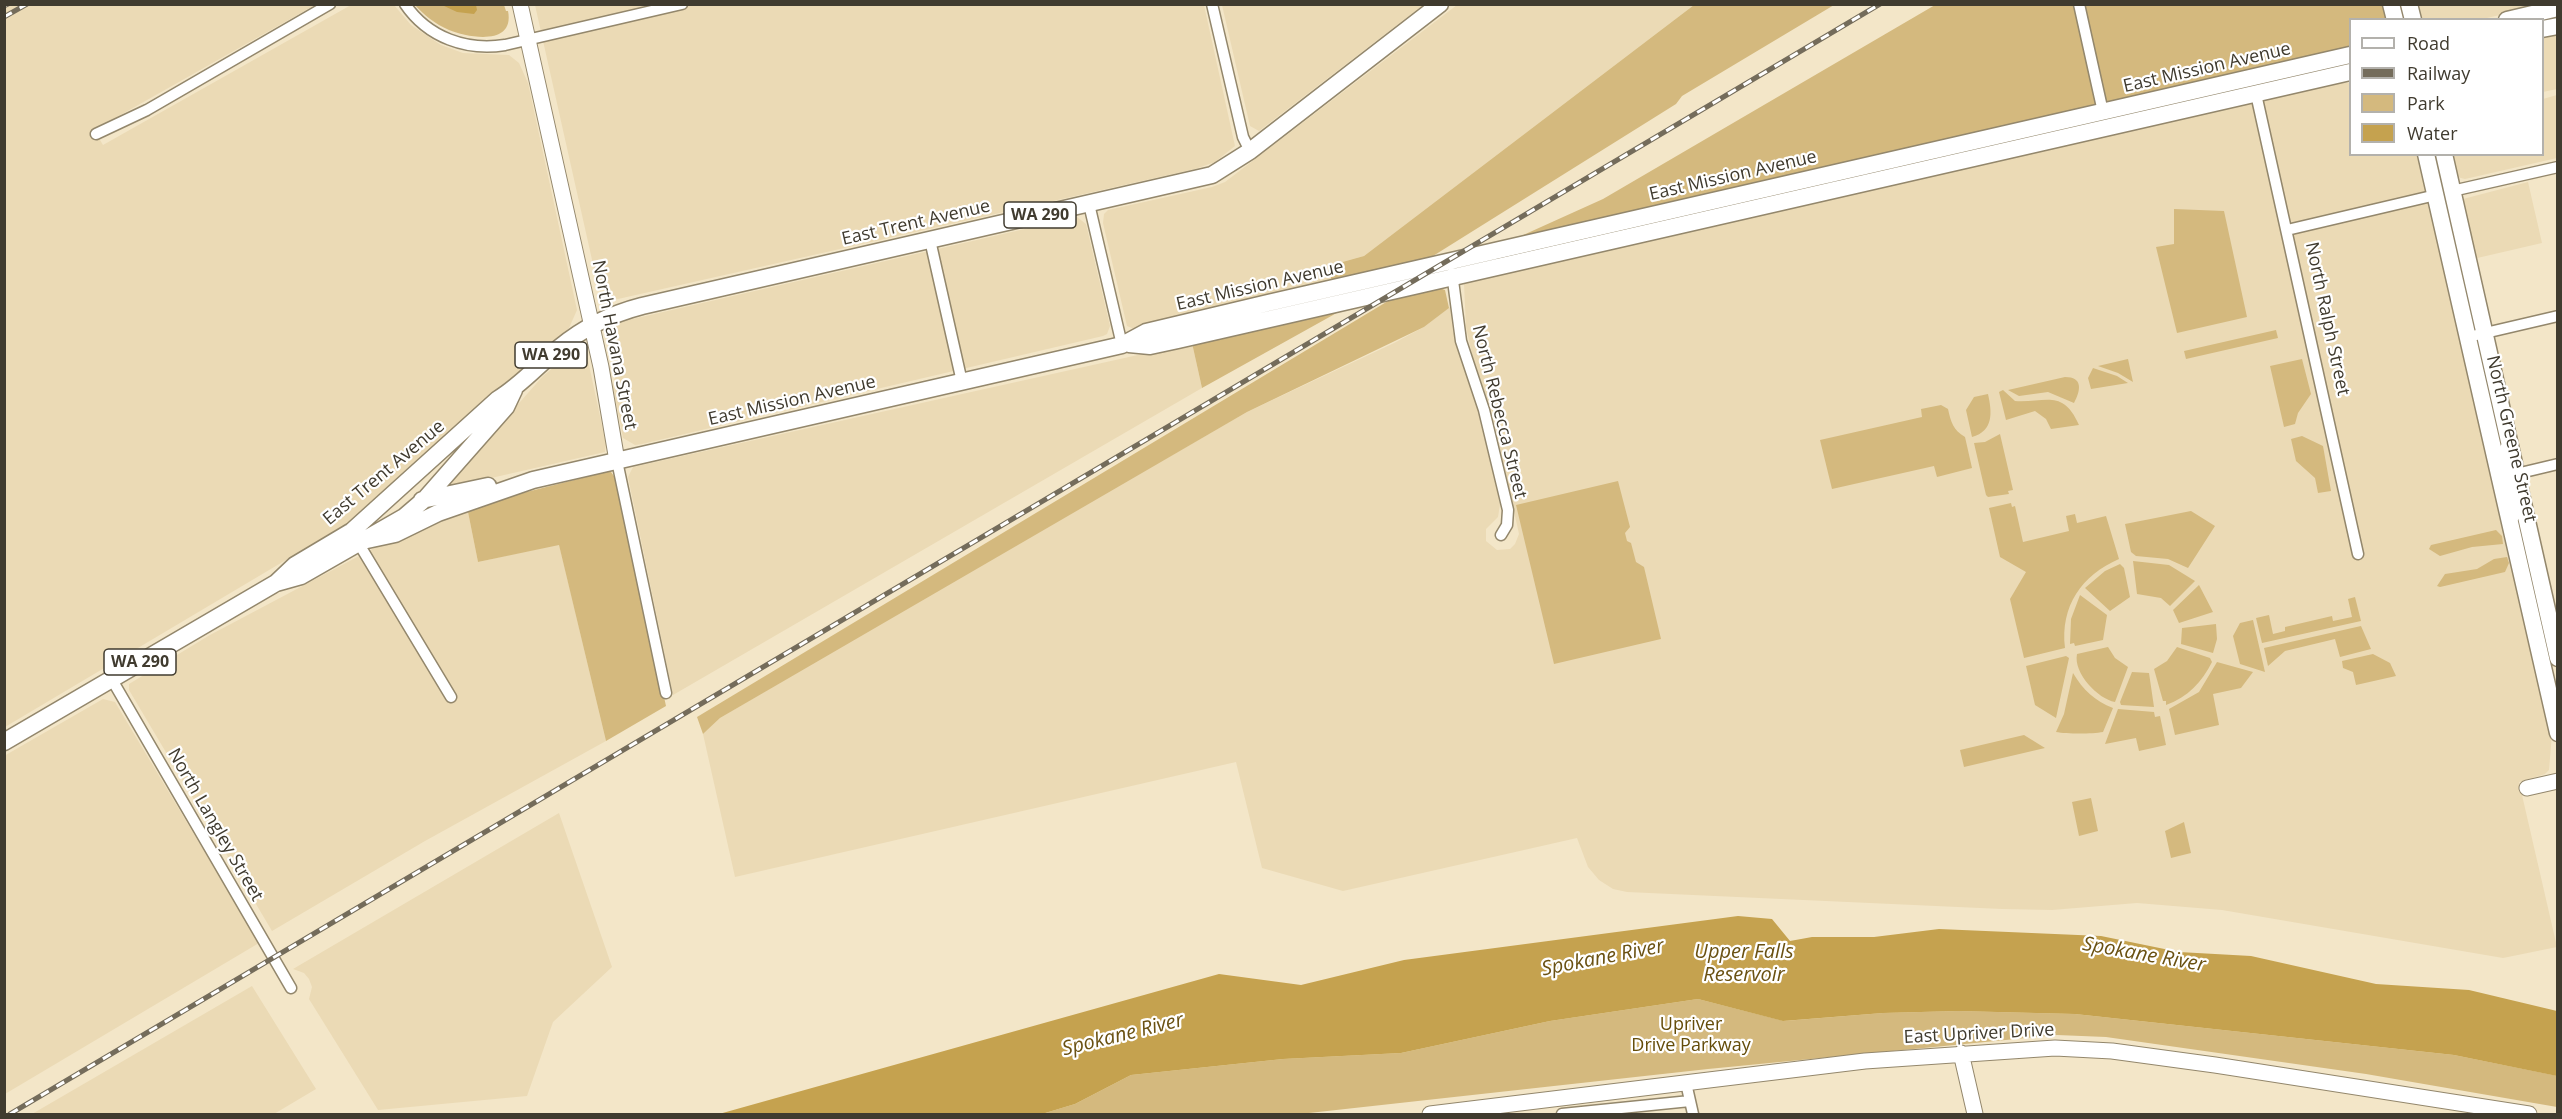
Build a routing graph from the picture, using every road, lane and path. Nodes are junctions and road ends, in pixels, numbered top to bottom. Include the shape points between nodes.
1 (330, 4) edge
2 (405, 4) edge
3 (520, 4) edge
4 (682, 4) edge
5 (1212, 4) edge
6 (1440, 4) edge
7 (2079, 4) edge
8 (2558, 8) edge
9 (2516, 18) edge
10 (528, 40) junction
11 (2349, 55) edge
12 (2349, 72) edge
13 (2256, 94) junction
14 (2103, 112) junction
15 (96, 135) dead end
16 (1250, 151) junction
17 (2427, 156) edge
18 (2444, 156) edge
19 (2558, 167) edge
20 (2444, 193) junction
21 (1089, 204) junction
22 (2287, 230) junction
23 (930, 240) junction
24 (1451, 269) junction
25 (2558, 316) edge
26 (592, 326) junction
27 (2476, 335) junction
28 (1125, 345) junction
29 (962, 382) junction
30 (515, 389) junction
31 (2506, 430) junction
32 (617, 460) junction
33 (2558, 464) edge
34 (2516, 474) junction
35 (533, 480) junction
36 (424, 499) junction
37 (2510, 522) junction
38 (1501, 535) dead end
39 (360, 538) junction
40 (2358, 554) dead end
41 (2523, 578) junction
42 (2553, 615) edge
43 (2558, 658) edge
44 (111, 678) junction
45 (2558, 682) edge
46 (666, 693) dead end
47 (451, 697) dead end
48 (2558, 733) edge
49 (4, 742) edge
50 (2558, 781) edge
51 (2527, 788) dead end
52 (291, 988) dead end
53 (1961, 1053) junction
54 (1686, 1083) junction
55 (1690, 1101) junction
56 (2477, 1110) edge
57 (1430, 1114) edge
58 (1562, 1114) edge
59 (1693, 1114) edge
60 (1975, 1114) edge
61 (2522, 1114) edge

1 - 15 street via 147,110
2 - 10 street via 425,26 458,43 494,47
3 - 10 street, North Havana Street
4 - 10 street
5 - 16 street via 1243,137
6 - 16 main road, East Trent Avenue / WA 290
7 - 14 street
8 - 9 main road
10 - 26 street, North Havana Street
11 - 14 main road, East Mission Avenue
12 - 13 main road, East Mission Avenue
13 - 22 street, North Ralph Street
13 - 24 main road, East Mission Avenue
14 - 24 main road, East Mission Avenue
16 - 21 main road, East Trent Avenue / WA 290 via 1212,175
17 - 20 main road, North Greene Street
18 - 20 main road, North Greene Street
19 - 20 street
20 - 22 street
20 - 27 main road, North Greene Street
21 - 23 main road, East Trent Avenue / WA 290
21 - 28 street
22 - 40 street, North Ralph Street
23 - 26 main road, East Trent Avenue / WA 290 via 642,306
23 - 29 street
24 - 28 main road, East Mission Avenue via 1150,346
24 - 38 street, North Rebecca Street via 1461,341 1484,410 1508,510 1507,525
25 - 27 street
26 - 30 main road, East Trent Avenue / WA 290 via 559,348
26 - 32 street, North Havana Street
27 - 31 main road, North Greene Street
27 - 37 main road, North Greene Street
28 - 29 main road, East Mission Avenue
29 - 32 main road, East Mission Avenue
30 - 36 main road, East Trent Avenue / WA 290 via 506,407
30 - 39 main road, East Trent Avenue / WA 290 via 498,399
31 - 34 main road, North Greene Street
31 - 37 street via 2505,460 2517,513
32 - 35 main road, East Mission Avenue
32 - 46 street, North Havana Street
33 - 34 street
34 - 42 main road, North Greene Street
35 - 36 main road, East Mission Avenue
35 - 39 main road, East Mission Avenue via 438,513 395,534
36 - 39 main road, East Trent Avenue / WA 290 via 404,517
37 - 41 main road, North Greene Street
39 - 44 main road, East Trent Avenue / WA 290 via 295,565 276,583
39 - 47 street
41 - 45 main road via 2530,581 2550,668
41 - 48 main road, North Greene Street
42 - 43 main road, North Greene Street
44 - 49 main road, East Trent Avenue / WA 290
44 - 52 street, North Langley Street
50 - 51 street
53 - 54 street, East Upriver Drive
53 - 56 street, East Upriver Drive via 2055,1048 2112,1052
53 - 60 street
54 - 55 street
54 - 57 street, East Upriver Drive
55 - 58 street
55 - 59 street
56 - 61 street, East Upriver Drive

